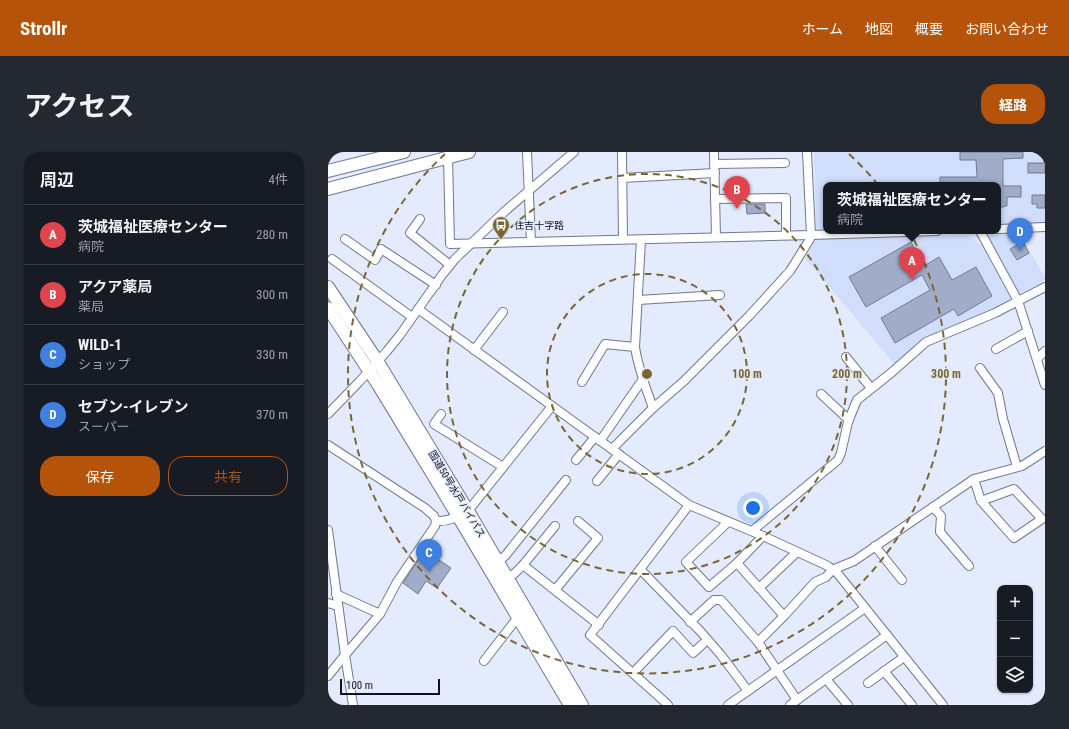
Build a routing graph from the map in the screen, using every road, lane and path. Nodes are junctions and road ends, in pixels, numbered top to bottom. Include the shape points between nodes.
1 (404, 152) edge
2 (469, 152) edge
3 (527, 152) edge
4 (574, 152) edge
5 (622, 152) edge
6 (714, 152) edge
7 (807, 152) edge
8 (448, 158) junction
9 (785, 163) dead end
10 (715, 169) junction
11 (328, 171) edge
12 (622, 178) junction
13 (328, 189) edge
14 (529, 190) junction
15 (715, 199) junction
16 (420, 219) dead end
17 (1045, 228) edge
18 (1001, 229) edge
19 (841, 234) edge
20 (982, 234) edge
21 (786, 235) junction
22 (811, 235) junction
23 (716, 237) junction
24 (345, 239) dead end
25 (623, 240) junction
26 (641, 240) junction
27 (530, 242) junction
28 (469, 244) junction
29 (332, 259) dead end
30 (450, 265) junction
31 (436, 284) junction
32 (328, 287) edge
33 (1045, 287) edge
34 (720, 295) dead end
35 (638, 300) junction
36 (1018, 301) junction
37 (328, 308) edge
38 (418, 309) junction
39 (503, 312) dead end
40 (412, 318) junction
41 (1028, 331) junction
42 (635, 347) junction
43 (996, 349) dead end
44 (474, 350) junction
45 (1045, 352) edge
46 (846, 357) dead end
47 (1037, 359) junction
48 (374, 366) junction
49 (980, 368) dead end
50 (643, 379) junction
51 (582, 382) dead end
52 (1045, 385) edge
53 (871, 388) junction
54 (821, 394) dead end
55 (552, 406) junction
56 (653, 408) junction
57 (328, 414) edge
58 (441, 414) dead end
59 (849, 420) junction
60 (597, 439) junction
61 (328, 445) edge
62 (1045, 451) edge
63 (616, 452) junction
64 (576, 460) dead end
65 (503, 467) junction
66 (1018, 467) junction
67 (974, 479) junction
68 (566, 480) dead end
69 (597, 481) dead end
70 (981, 501) junction
71 (689, 505) junction
72 (932, 507) junction
73 (463, 514) junction
74 (436, 521) junction
75 (578, 521) dead end
76 (728, 522) junction
77 (555, 526) dead end
78 (328, 530) edge
79 (752, 531) junction
80 (763, 536) junction
81 (875, 546) junction
82 (797, 552) junction
83 (497, 562) junction
84 (737, 563) junction
85 (523, 565) junction
86 (969, 566) dead end
87 (640, 569) junction
88 (832, 570) junction
89 (506, 577) junction
90 (902, 580) dead end
91 (759, 588) junction
92 (555, 590) junction
93 (336, 594) junction
94 (328, 603) edge
95 (338, 606) junction
96 (865, 608) junction
97 (380, 614) junction
98 (784, 616) junction
99 (518, 617) junction
100 (690, 622) junction
101 (599, 625) junction
102 (887, 635) junction
103 (707, 640) junction
104 (758, 642) junction
105 (345, 655) junction
106 (904, 657) junction
107 (484, 661) dead end
108 (777, 671) junction
109 (884, 671) junction
110 (633, 673) junction
111 (328, 676) edge
112 (826, 679) junction
113 (868, 683) dead end
114 (748, 691) junction
115 (797, 700) junction
116 (665, 704) edge
117 (353, 705) edge
118 (570, 705) edge
119 (582, 705) edge
120 (728, 705) edge
121 (790, 705) edge
122 (848, 705) edge
123 (912, 705) edge
124 (943, 705) edge

1 - 11 highway
2 - 8 highway
3 - 14 street
4 - 14 street
5 - 12 street
6 - 10 street
7 - 22 street
8 - 13 highway
8 - 28 street via 450,244
9 - 10 street
10 - 12 street
10 - 15 street
12 - 25 street
14 - 27 street
14 - 28 street
15 - 21 street via 786,198
15 - 23 street
16 - 30 street via 410,233
17 - 18 street
19 - 22 street
20 - 36 street
21 - 22 street
21 - 23 street
22 - 56 street via 790,271 779,284 684,381
23 - 26 street
24 - 31 street via 375,260 381,249
25 - 26 street
25 - 27 street
26 - 35 street
27 - 28 street
28 - 30 street
29 - 40 street
30 - 31 street
31 - 38 street
32 - 48 highway, 国道50号水戸バイパス
33 - 36 street
34 - 35 street
35 - 42 street
36 - 41 street
36 - 53 street via 926,342
37 - 48 highway, 国道50号水戸バイパス
38 - 40 street
38 - 44 street
39 - 44 street
40 - 48 street
41 - 43 street
41 - 47 street
42 - 50 street
42 - 51 street via 605,344
44 - 55 street
45 - 47 street
46 - 53 street
47 - 52 street
48 - 57 street
48 - 73 highway, 国道50号水戸バイパス
49 - 66 street via 998,393
50 - 56 street
50 - 60 street
53 - 59 street via 857,400
54 - 59 street
55 - 60 street
55 - 65 street
56 - 63 street
58 - 65 street via 434,424
59 - 79 street via 838,460
60 - 63 street
60 - 64 street
61 - 74 street via 425,508
62 - 66 street
63 - 69 street
63 - 71 street
65 - 73 street
66 - 67 street
67 - 70 street
67 - 72 street
68 - 83 street via 505,556
70 - 70 street via 1014,538 1042,519 1014,489
71 - 76 street
71 - 87 street
72 - 81 street
72 - 86 street via 941,516 940,532
73 - 74 street via 444,522
73 - 83 highway, 国道50号水戸バイパス
73 - 99 highway, 国道50号水戸バイパス
74 - 97 street
75 - 92 street via 598,538
76 - 79 street
76 - 84 street via 686,562 709,587
77 - 85 street
78 - 93 street
79 - 80 street
80 - 82 street
80 - 84 street
81 - 88 street via 854,561
81 - 90 street
82 - 88 street
82 - 91 street
83 - 89 highway, 国道50号水戸バイパス
84 - 91 street
85 - 89 street via 514,574
85 - 92 street
87 - 100 street
87 - 101 street
88 - 96 street
88 - 98 street via 826,577 815,582
89 - 119 highway, 国道50号水戸バイパス
91 - 98 street
92 - 101 street
93 - 95 street
93 - 97 street
94 - 95 street
95 - 105 street
96 - 102 street
96 - 108 street
97 - 105 street
98 - 104 street
99 - 107 street
99 - 118 highway, 国道50号水戸バイパス
100 - 103 street
100 - 104 street via 714,600 721,600
101 - 110 street via 590,635
102 - 106 street
102 - 112 street
103 - 110 street via 693,653 673,631
103 - 114 street
104 - 108 street
105 - 111 street
105 - 117 street
106 - 109 street
106 - 124 street
108 - 114 street
108 - 115 street
109 - 113 street
109 - 123 street
110 - 116 street
112 - 115 street
112 - 122 street
114 - 120 street
115 - 121 street

